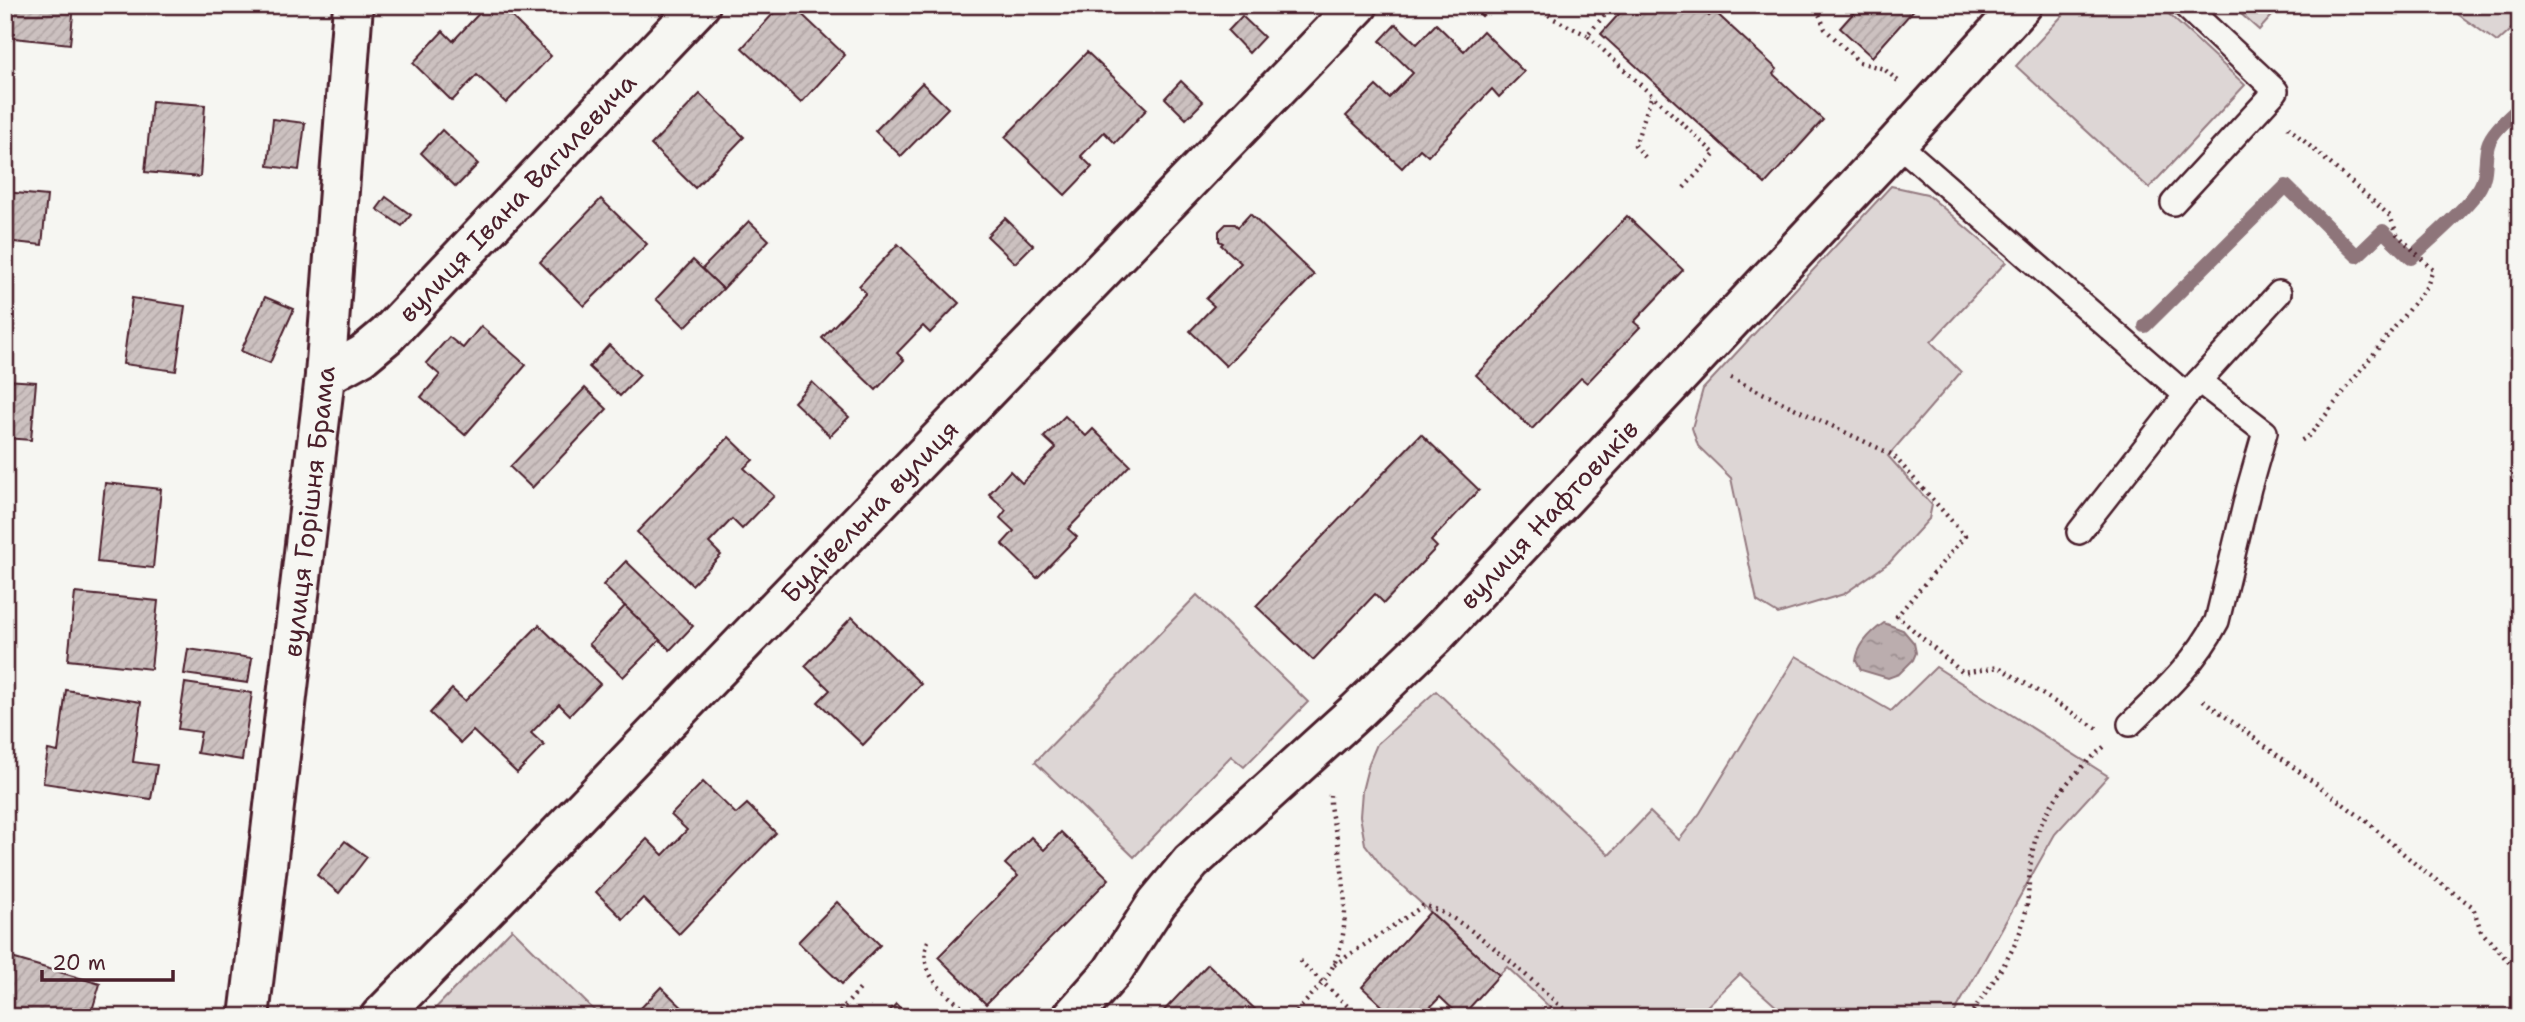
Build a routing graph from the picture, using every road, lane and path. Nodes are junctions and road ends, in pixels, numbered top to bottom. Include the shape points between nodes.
1 (353, 5) edge
2 (700, 5) edge
3 (1358, 5) edge
4 (1539, 5) edge
5 (1614, 5) edge
6 (1809, 5) edge
7 (2022, 5) edge
8 (2184, 5) edge
9 (1587, 35) junction
10 (1652, 95) junction
11 (2264, 105) junction
12 (1928, 108) junction
13 (1897, 144) junction
14 (1645, 157) dead end
15 (1681, 191) dead end
16 (2174, 203) dead end
17 (2279, 293) dead end
18 (1702, 351) junction
19 (325, 376) junction
20 (2192, 388) junction
21 (2266, 432) junction
22 (2079, 532) dead end
23 (2176, 680) junction
24 (2122, 731) junction
25 (1333, 733) junction
26 (928, 941) dead end
27 (1300, 961) dead end
28 (1333, 966) junction
29 (1322, 982) junction
30 (860, 989) dead end
31 (2520, 991) edge
32 (1567, 1012) dead end
33 (250, 1017) edge
34 (380, 1017) edge
35 (835, 1017) edge
36 (973, 1017) edge
37 (1072, 1017) edge
38 (1292, 1017) edge
39 (1359, 1017) edge
40 (1969, 1017) edge

1 - 19 street, вулиця Горішня Брама
2 - 19 street, вулиця Івана Вагилевича via 387,335
3 - 34 street, Будівельна вулиця
4 - 9 path via 1552,18
5 - 9 path
6 - 12 path via 1825,29 1858,62 1884,69
7 - 12 street, вулиця Нафтовиків
8 - 11 lane via 2276,91
9 - 10 path
10 - 14 path via 1635,145
10 - 15 path via 1715,154
11 - 16 lane
11 - 21 path via 2390,216 2397,234 2433,270 2427,286 2310,435 2285,445
12 - 13 street, вулиця Нафтовиків
13 - 18 street, вулиця Нафтовиків
13 - 20 lane
17 - 20 lane
18 - 24 path via 1730,377 1893,455 1965,536 1897,616 1963,673 1999,667
18 - 25 street, вулиця Нафтовиків via 1434,638
19 - 33 street, вулиця Горішня Брама
20 - 21 lane
20 - 22 lane
21 - 23 lane via 2217,621
23 - 24 lane
23 - 31 path via 2473,907 2481,931 2516,970
24 - 40 path via 2078,769 2051,805 2032,854 2025,916 2017,942
25 - 28 path via 1329,808 1345,887 1345,929
25 - 37 street, вулиця Нафтовиків via 1191,862 1157,903 1112,972
26 - 36 path via 924,953 928,974
27 - 29 path
28 - 29 path
28 - 32 path via 1423,906 1433,906 1511,962
29 - 38 path
29 - 39 path
30 - 35 path

